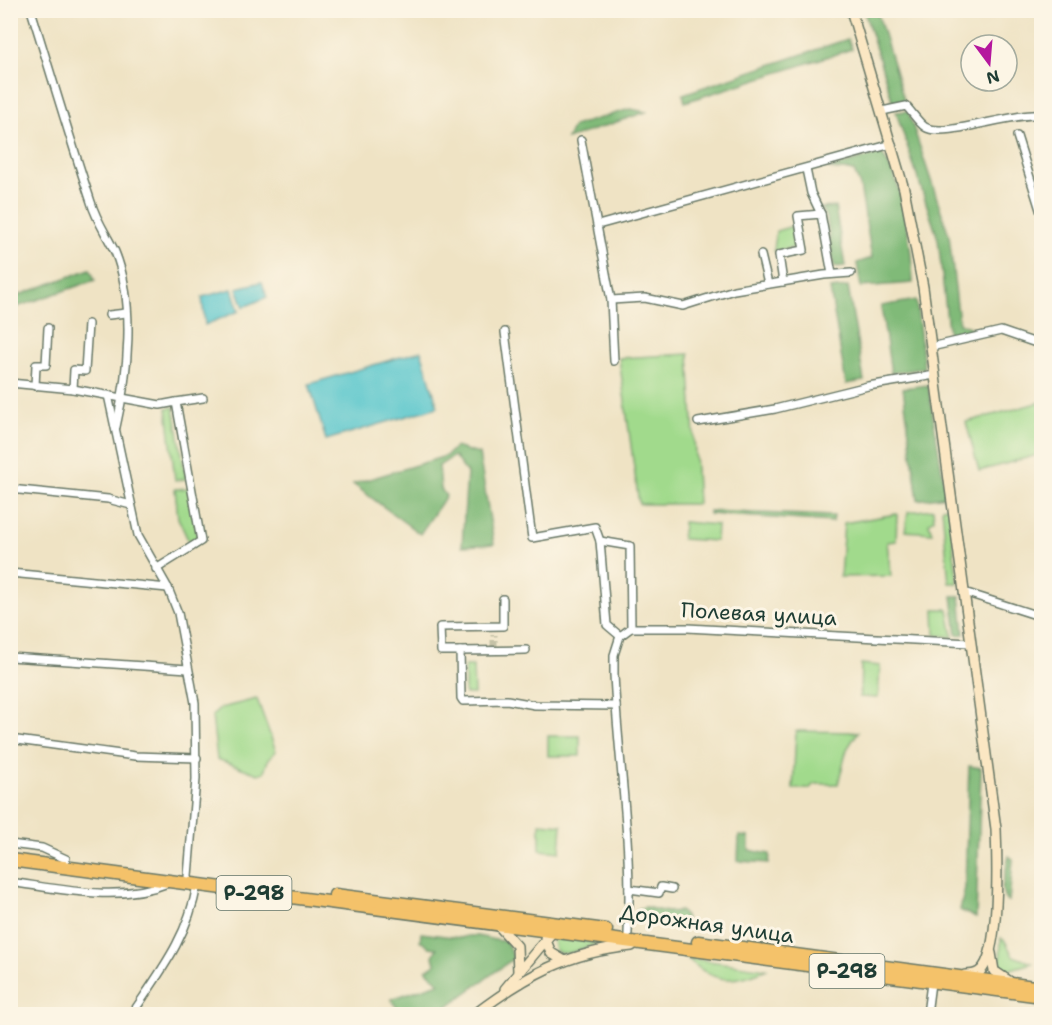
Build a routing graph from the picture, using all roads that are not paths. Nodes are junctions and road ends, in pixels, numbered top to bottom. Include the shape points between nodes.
1 (31, 10) edge
2 (851, 10) edge
3 (882, 111) junction
4 (1041, 116) edge
5 (1017, 136) dead end
6 (581, 140) dead end
7 (892, 144) junction
8 (806, 169) junction
9 (821, 214) junction
10 (1041, 216) edge
11 (598, 225) junction
12 (761, 255) dead end
13 (851, 273) dead end
14 (832, 274) junction
15 (783, 282) junction
16 (768, 284) junction
17 (611, 300) junction
18 (126, 313) junction
19 (109, 315) dead end
20 (88, 324) dead end
21 (48, 328) dead end
22 (505, 332) dead end
23 (1041, 345) edge
24 (931, 347) junction
25 (614, 361) dead end
26 (935, 375) junction
27 (10, 383) edge
28 (34, 386) junction
29 (73, 389) junction
30 (108, 395) junction
31 (203, 398) dead end
32 (122, 399) junction
33 (176, 402) junction
34 (698, 422) dead end
35 (115, 430) junction
36 (10, 489) edge
37 (131, 505) junction
38 (600, 541) junction
39 (156, 569) junction
40 (10, 573) edge
41 (168, 588) junction
42 (964, 592) junction
43 (503, 599) dead end
44 (1041, 617) edge
45 (494, 626) junction
46 (631, 628) junction
47 (494, 635) tunnel mouth
48 (620, 636) junction
49 (970, 643) junction
50 (526, 650) dead end
51 (460, 651) junction
52 (10, 657) edge
53 (188, 669) junction
54 (616, 706) junction
55 (10, 739) edge
56 (197, 759) junction
57 (10, 844) edge
58 (10, 852) edge
59 (66, 859) junction
60 (10, 860) edge
61 (193, 881) junction
62 (10, 882) edge
63 (171, 882) junction
64 (629, 889) junction
65 (672, 889) dead end
66 (497, 924) junction
67 (562, 924) junction
68 (628, 933) junction
69 (548, 935) junction
70 (653, 944) junction
71 (991, 948) junction
72 (563, 960) junction
73 (519, 972) junction
74 (951, 976) junction
75 (931, 982) junction
76 (1017, 985) junction
77 (1041, 988) edge
78 (1041, 996) edge
79 (495, 999) junction
80 (132, 1014) edge
81 (475, 1014) edge
82 (927, 1014) edge

1 - 18 street via 92,205 115,253
2 - 3 main road
3 - 4 street via 906,106 925,127 937,131 995,119
3 - 7 main road
5 - 10 street
6 - 11 street
7 - 8 street
7 - 24 main road via 915,241
8 - 9 street
8 - 11 street
9 - 14 street
9 - 15 street via 798,216 804,250 779,255
11 - 17 street
12 - 16 street
13 - 14 street
14 - 15 street
15 - 16 street
16 - 17 street via 683,306 645,298
17 - 25 street
18 - 19 street
18 - 32 street via 129,340
20 - 29 street via 85,371 74,370
21 - 28 street via 46,365 36,365
22 - 38 street via 532,538 595,527
23 - 24 street via 1001,331
24 - 26 main road
26 - 34 street
26 - 42 main road
27 - 28 street
28 - 29 street
29 - 30 street
30 - 32 street
30 - 35 street
31 - 33 street
32 - 33 street via 160,405
32 - 35 street
33 - 39 street via 201,541
35 - 37 street
36 - 37 street
37 - 39 street via 138,535
38 - 46 street via 630,546
38 - 48 street via 607,625
39 - 41 street
40 - 41 street
41 - 53 street via 178,613
42 - 44 street
42 - 49 main road
43 - 45 street via 504,626
45 - 47 street
45 - 51 street via 440,627 441,651
46 - 48 street
46 - 49 street, Полевая улица
48 - 54 street via 614,654
49 - 71 main road via 996,829 998,886
50 - 51 street
51 - 54 street via 464,701
52 - 53 street
53 - 56 street via 195,703
54 - 64 street
55 - 56 street via 135,756
56 - 61 street
57 - 59 street via 42,848
58 - 59 highway, Р-298
59 - 61 highway, Р-298
60 - 63 highway, Р-298
61 - 63 highway, Р-298
61 - 66 highway, Р-298
61 - 67 highway, Дорожная улица / Р-298
61 - 80 street via 192,915 175,949
62 - 63 street via 93,893 140,890
64 - 65 street via 660,894 661,887
64 - 68 street
66 - 69 highway, Дорожная улица / Р-298
66 - 73 main road via 517,946
67 - 68 highway, Дорожная улица / Р-298
67 - 69 main road
68 - 74 highway, Дорожная улица / Р-298
69 - 70 highway, Дорожная улица / Р-298
69 - 72 main road via 551,953
69 - 73 main road
70 - 72 main road via 594,951
70 - 75 highway, Дорожная улица / Р-298
71 - 74 main road via 978,973
71 - 76 main road via 994,971
72 - 79 main road
73 - 79 main road
74 - 76 highway, Дорожная улица / Р-298
75 - 78 highway, Дорожная улица / Р-298
75 - 82 street
76 - 77 highway, Дорожная улица / Р-298
79 - 81 main road

